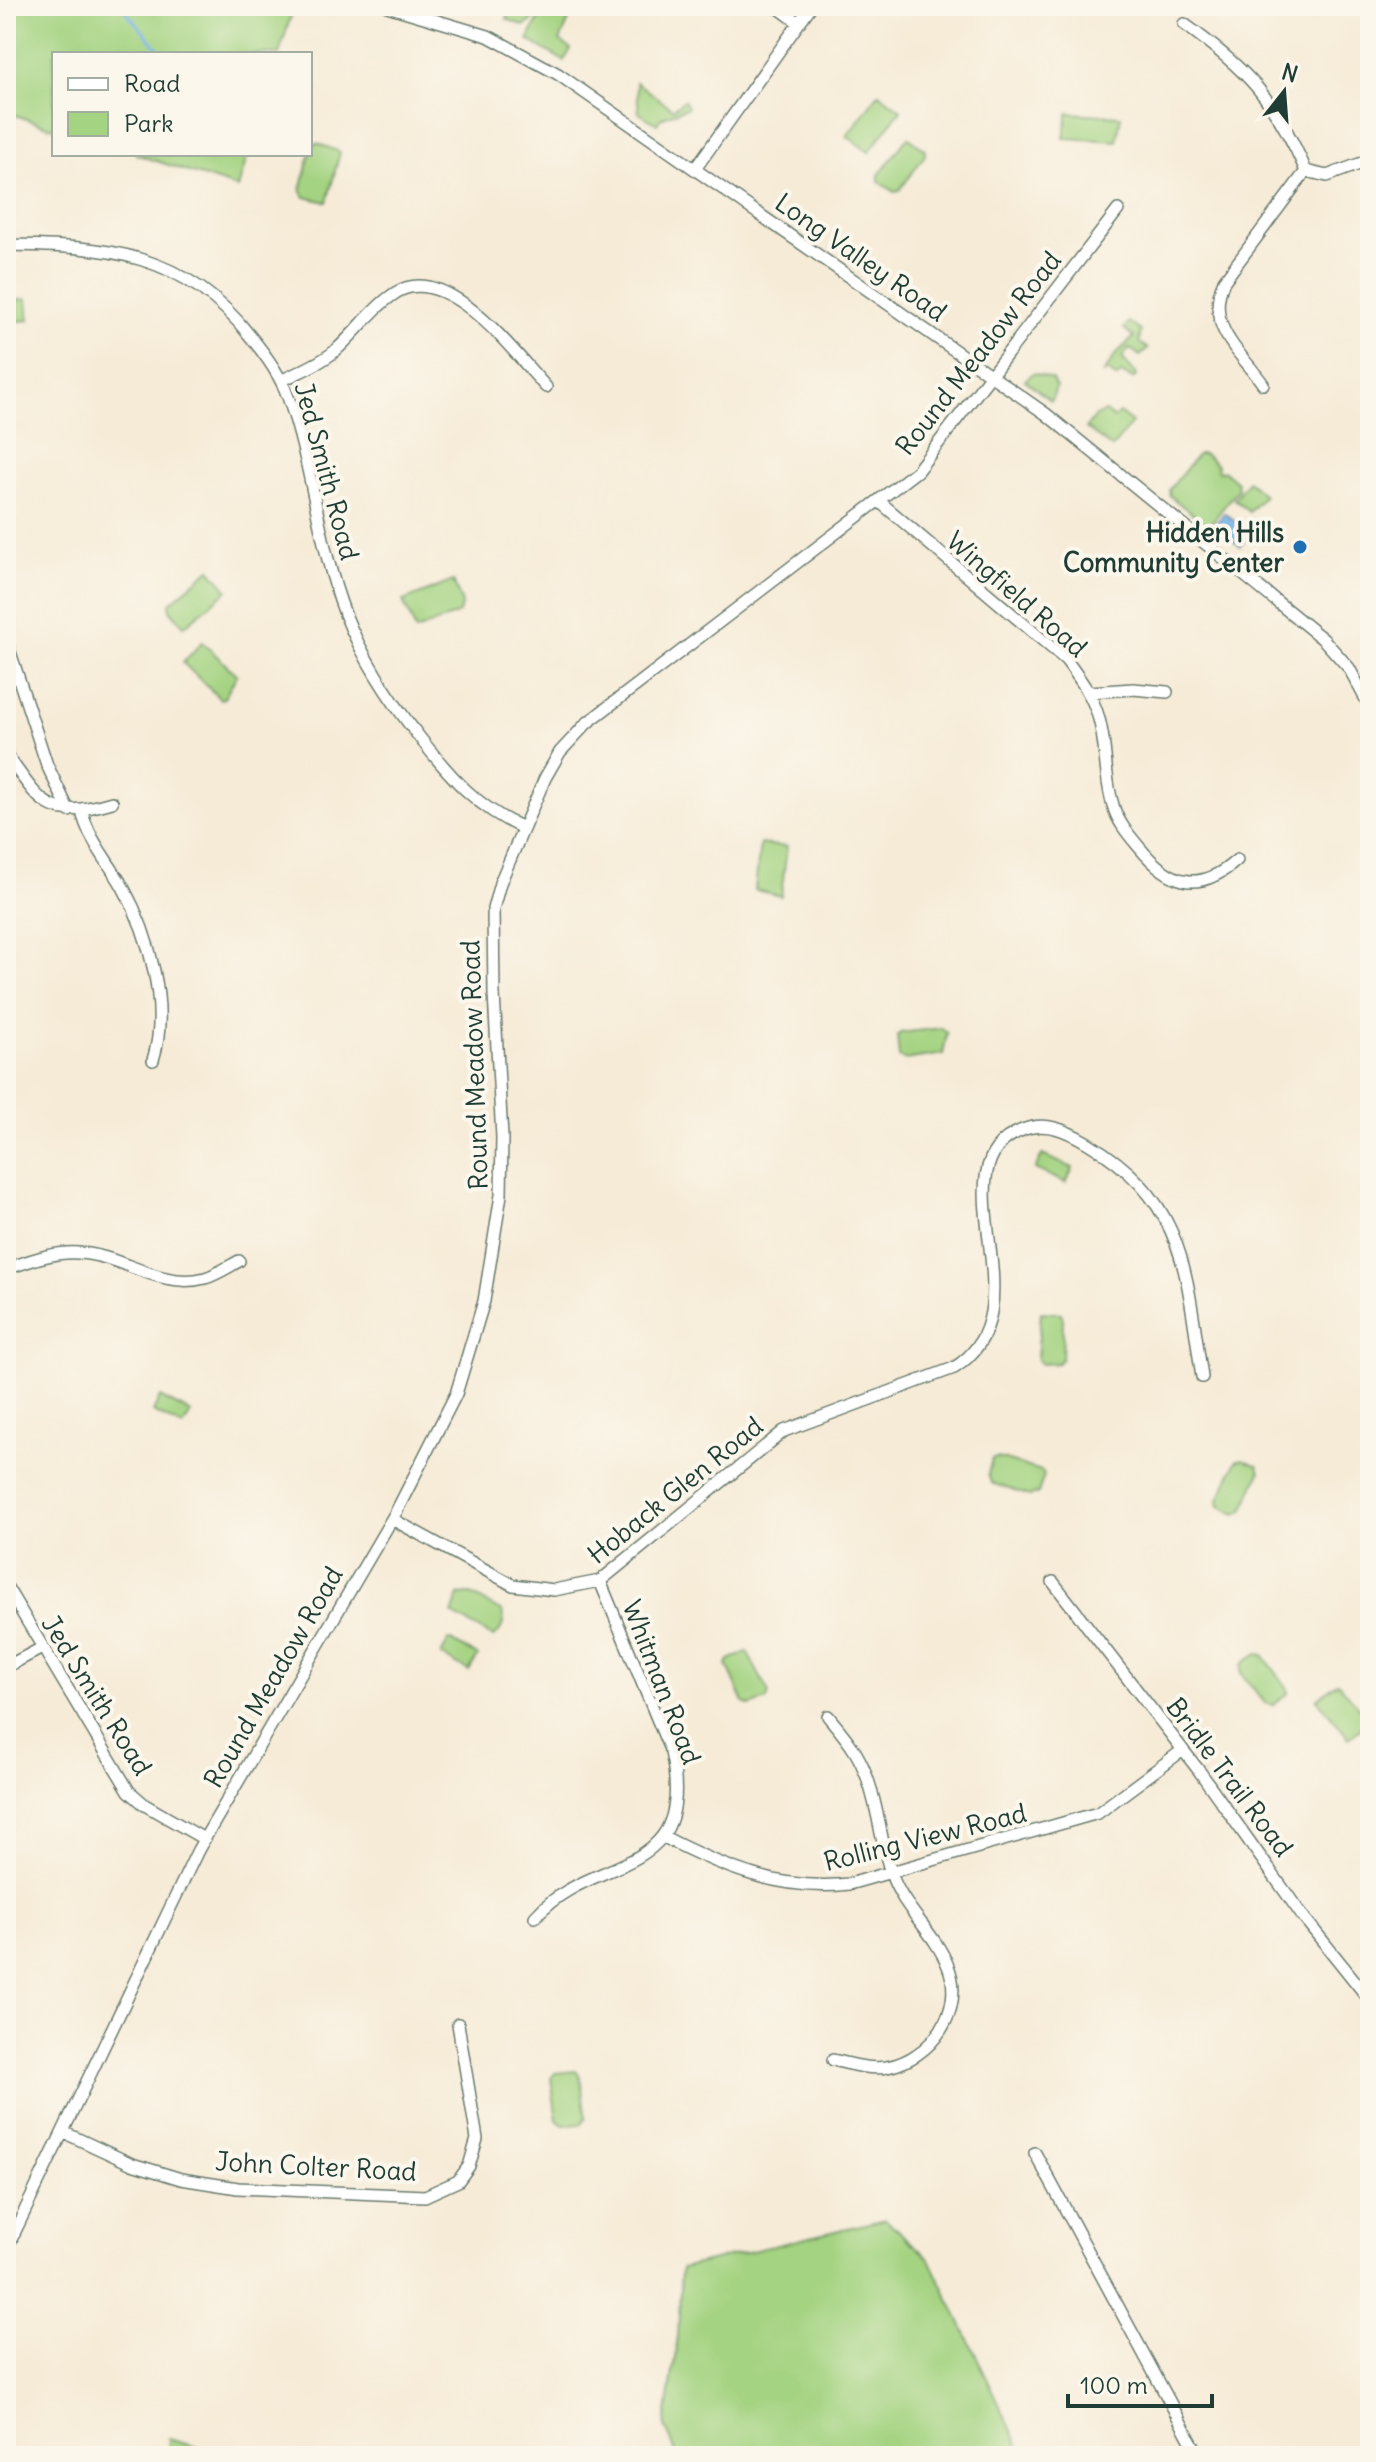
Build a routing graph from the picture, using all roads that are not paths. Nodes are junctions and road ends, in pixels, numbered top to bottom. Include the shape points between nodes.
1 (387, 6) edge
2 (776, 6) edge
3 (811, 6) edge
4 (798, 22) junction
5 (1184, 24) dead end
6 (1370, 160) edge
7 (695, 169) junction
8 (1306, 171) junction
9 (1118, 210) dead end
10 (6, 245) edge
11 (992, 375) junction
12 (281, 381) junction
13 (1263, 384) dead end
14 (546, 387) dead end
15 (880, 502) junction
16 (6, 640) edge
17 (1089, 692) junction
18 (1167, 692) dead end
19 (1369, 699) edge
20 (6, 754) edge
21 (112, 802) dead end
22 (69, 811) junction
23 (82, 811) junction
24 (523, 828) junction
25 (1237, 860) dead end
26 (153, 1060) dead end
27 (239, 1261) dead end
28 (6, 1269) edge
29 (1202, 1377) dead end
30 (392, 1519) junction
31 (600, 1581) junction
32 (1053, 1582) dead end
33 (6, 1586) edge
34 (42, 1648) junction
35 (6, 1667) edge
36 (828, 1716) dead end
37 (1183, 1750) junction
38 (664, 1837) junction
39 (204, 1839) junction
40 (890, 1872) junction
41 (535, 1917) dead end
42 (1370, 2000) edge
43 (458, 2024) dead end
44 (833, 2060) dead end
45 (63, 2132) junction
46 (1035, 2153) dead end
47 (6, 2250) edge
48 (1199, 2456) edge

1 - 7 street, Long Valley Road via 464,27 528,56
2 - 4 street
3 - 4 street
4 - 7 street
5 - 8 street via 1242,67 1287,128
6 - 8 street via 1327,176
7 - 11 street, Long Valley Road
8 - 13 street via 1217,296 1225,338
9 - 11 street, Round Meadow Road
10 - 12 street, Jed Smith Road via 76,246 169,268 194,281 236,318
11 - 15 street, Round Meadow Road via 917,471
11 - 19 street, Long Valley Road via 1324,640
12 - 14 street via 333,353 398,292 420,285 441,288 480,317
12 - 24 street, Jed Smith Road via 338,591 370,665 454,781 496,815
15 - 17 street, Wingfield Road via 1056,651
15 - 24 street, Round Meadow Road via 575,734 551,766
16 - 22 street via 47,765
17 - 18 street
17 - 25 street, Wingfield Road via 1100,721 1113,808 1154,866 1171,877 1204,881
20 - 22 street via 36,796
21 - 23 street
22 - 23 street
23 - 26 street via 143,929 157,1012 159,1040
24 - 30 street, Round Meadow Road via 500,883 491,932 502,1137 501,1195 490,1274 448,1413
27 - 28 street via 206,1278 185,1281 78,1253 49,1255
29 - 31 street, Hoback Glen Road via 1185,1271 1158,1204 1141,1182 1066,1130 1050,1126 1017,1131 1000,1143 988,1163 984,1185 993,1294 991,1323 977,1352 929,1380 784,1431
30 - 31 street, Hoback Glen Road via 513,1585 554,1590
30 - 39 street, Round Meadow Road
31 - 38 street, Whitman Road via 671,1752 675,1809
32 - 37 street, Bridle Trail Road
33 - 34 street, Jed Smith Road
34 - 35 street
34 - 39 street, Jed Smith Road via 129,1791
36 - 40 street via 866,1773
37 - 40 street, Rolling View Road via 1098,1813
37 - 42 street, Bridle Trail Road
38 - 40 street, Rolling View Road via 707,1859 781,1883 815,1888
38 - 41 street via 635,1860 566,1893
39 - 45 street, Round Meadow Road
40 - 44 street via 948,1965 953,1981 950,2011 917,2056 884,2068
43 - 45 street, John Colter Road via 477,2139 458,2181 425,2196 238,2188 181,2179 132,2164
45 - 47 street, Round Meadow Road
46 - 48 street

